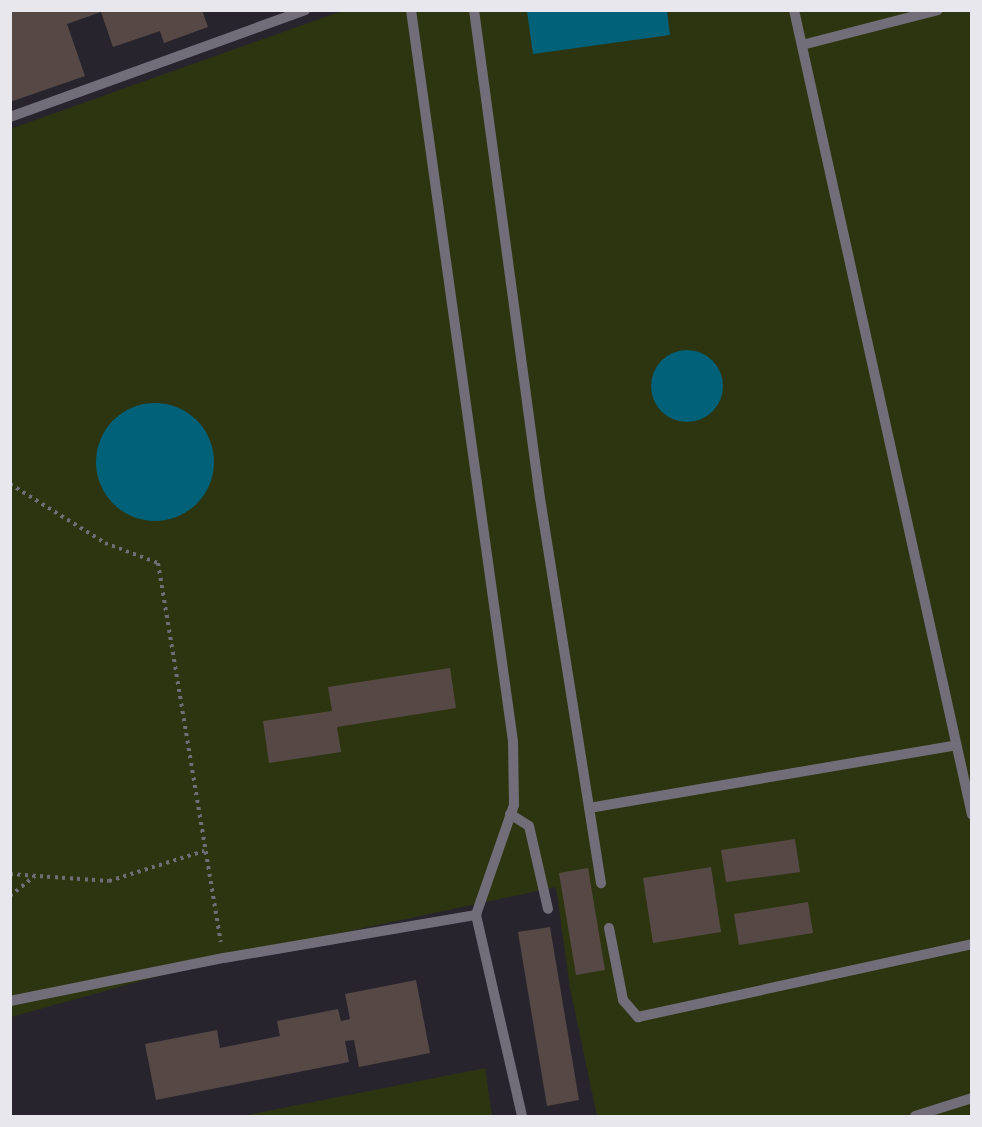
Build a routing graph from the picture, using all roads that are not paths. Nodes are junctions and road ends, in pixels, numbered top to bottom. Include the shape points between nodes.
1 (305, 10) edge
2 (411, 10) edge
3 (474, 10) edge
4 (794, 10) edge
5 (938, 10) edge
6 (802, 45) junction
7 (10, 117) edge
8 (956, 745) junction
9 (589, 808) junction
10 (510, 814) junction
11 (972, 814) edge
12 (601, 883) dead end
13 (548, 909) dead end
14 (476, 915) junction
15 (609, 928) dead end
16 (972, 944) edge
17 (10, 1001) edge
18 (972, 1098) edge
19 (522, 1116) edge
20 (915, 1116) edge

1 - 7 lane
2 - 10 lane via 513,741 516,787
3 - 9 lane via 540,498
4 - 6 lane
5 - 6 lane
6 - 8 lane
8 - 9 lane
8 - 11 lane
9 - 12 lane
10 - 13 lane via 529,826
10 - 14 lane
14 - 17 lane via 224,958
14 - 19 lane
15 - 16 lane via 623,1000 638,1017
18 - 20 lane

